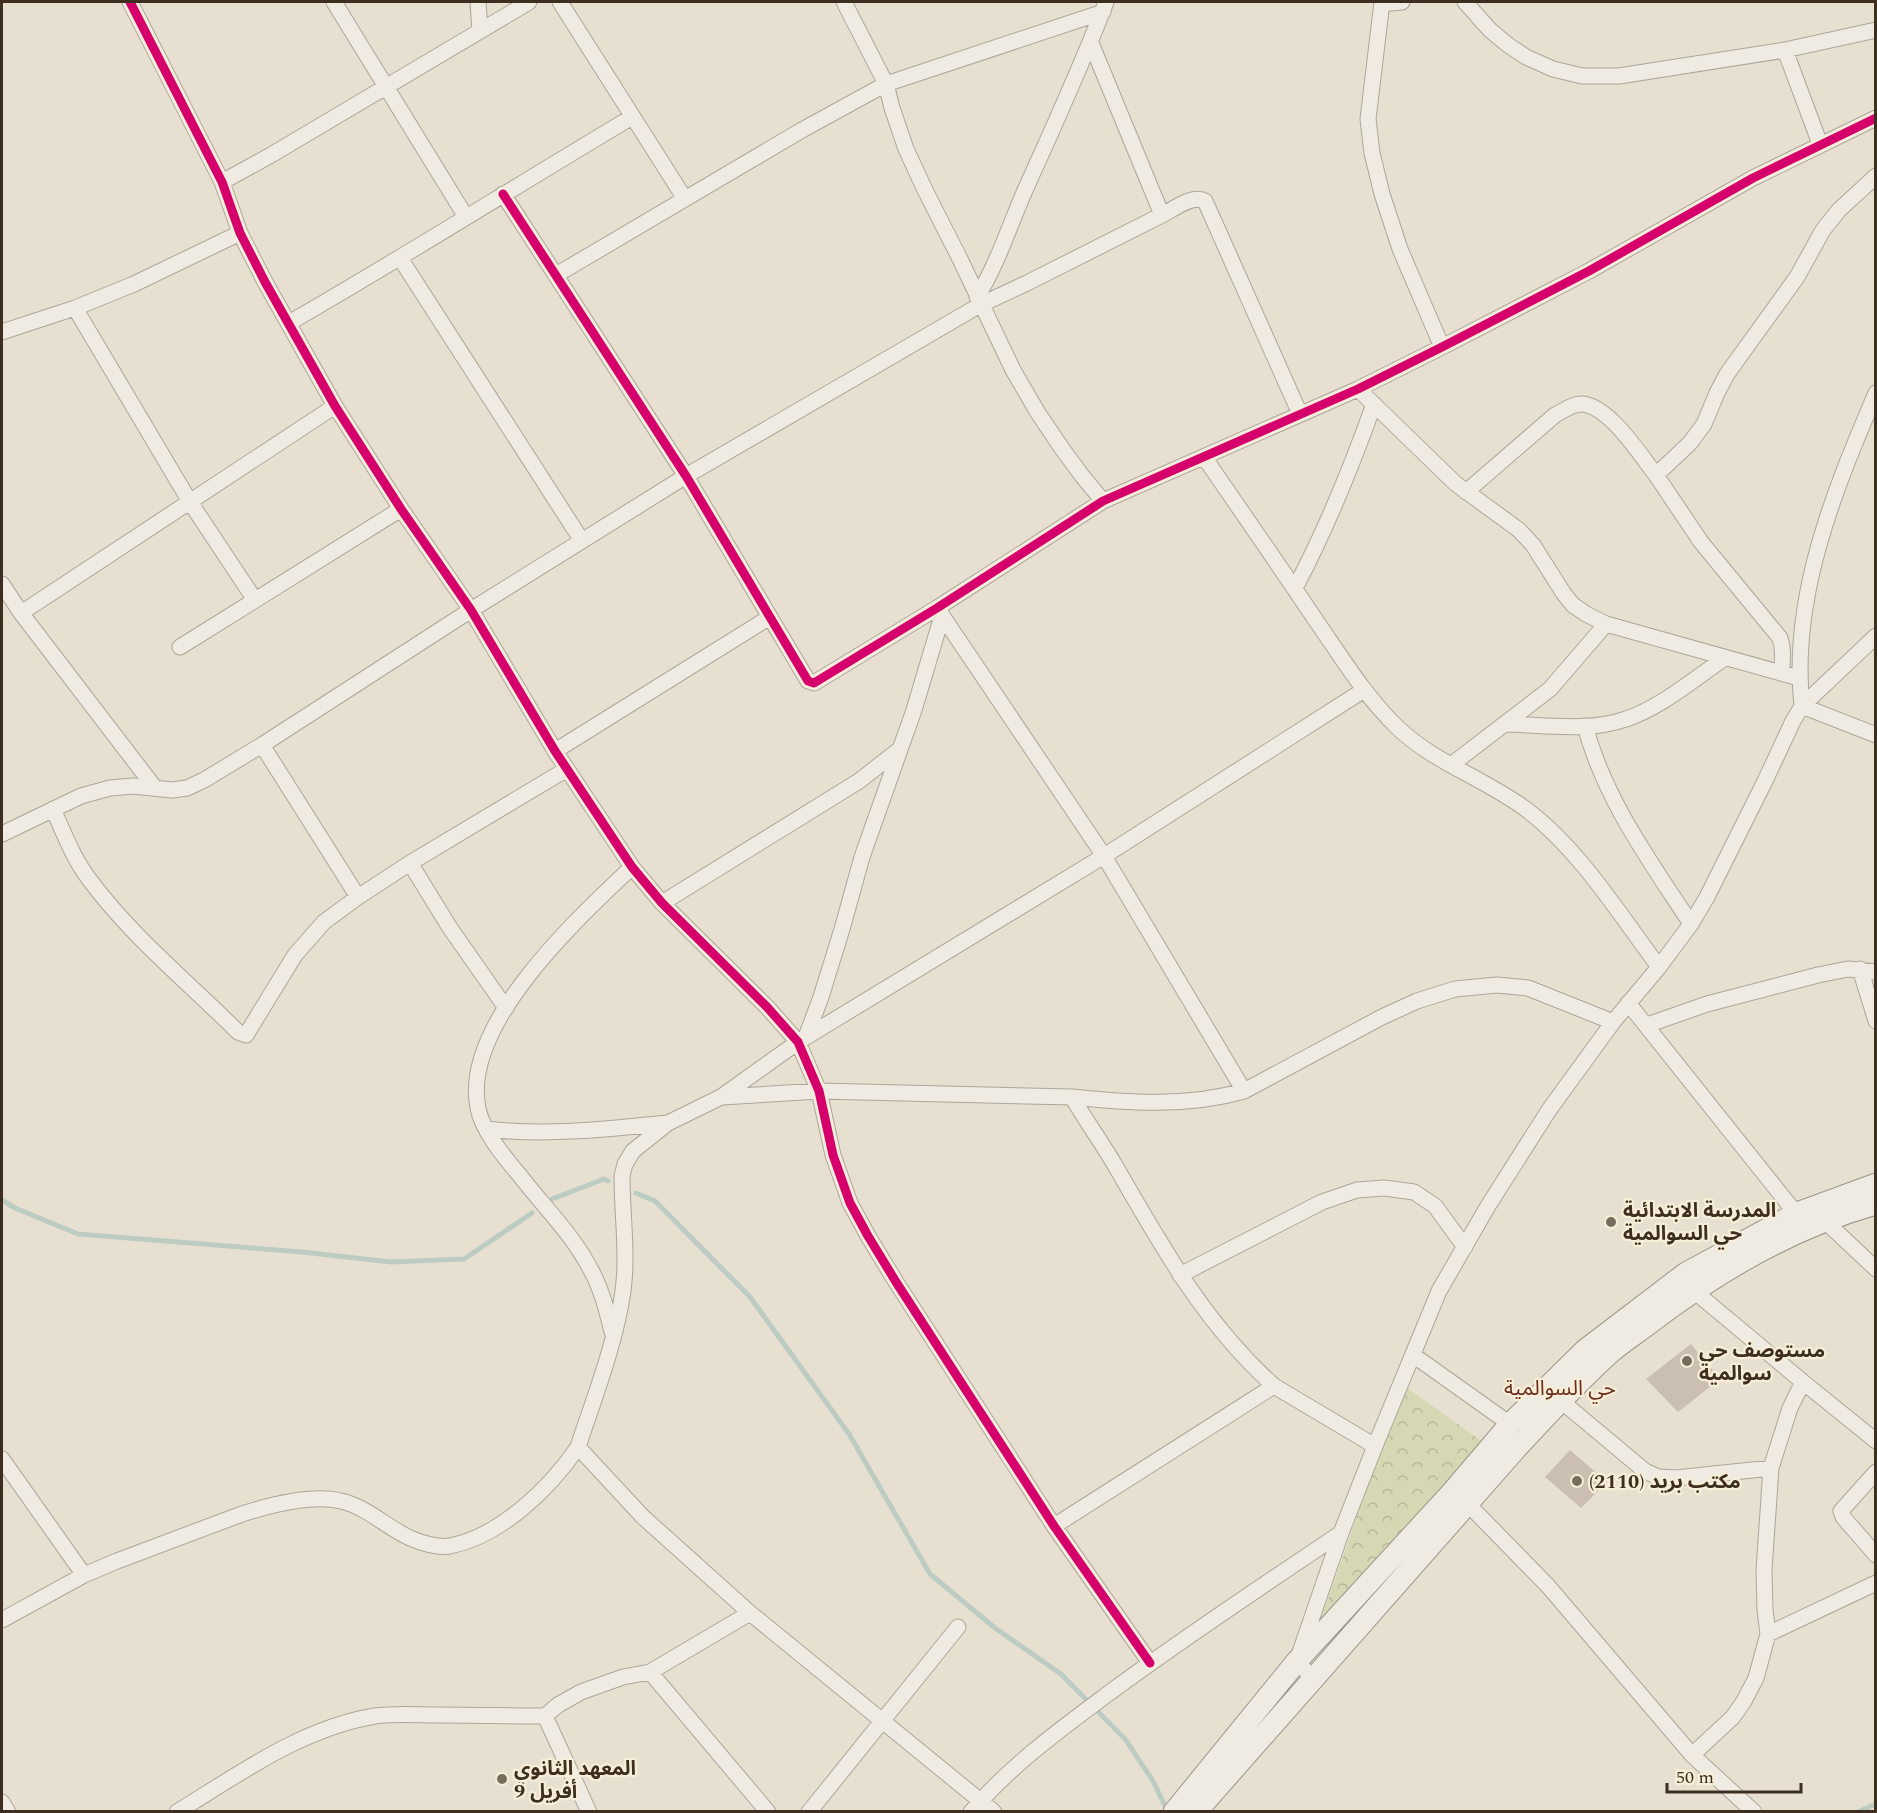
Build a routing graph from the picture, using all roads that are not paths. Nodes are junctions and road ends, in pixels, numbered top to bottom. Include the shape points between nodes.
1 (130, 2) edge
2 (334, 2) edge
3 (478, 2) edge
4 (529, 2) edge
5 (560, 2) edge
6 (844, 2) edge
7 (1382, 2) edge
8 (1402, 2) edge
9 (1464, 2) edge
10 (1104, 7) edge
11 (1875, 30) edge
12 (480, 31) junction
13 (1091, 43) junction
14 (1785, 50) junction
15 (886, 84) junction
16 (385, 86) junction
17 (632, 117) junction
18 (1875, 118) edge
19 (1820, 144) junction
20 (1875, 176) edge
21 (222, 182) junction
22 (503, 194) junction
23 (685, 199) junction
24 (1162, 215) junction
25 (466, 217) junction
26 (240, 233) junction
27 (400, 258) junction
28 (556, 275) junction
29 (979, 301) junction
30 (75, 308) junction
31 (290, 323) junction
32 (2, 332) edge
33 (1442, 347) junction
34 (1358, 388) junction
35 (1875, 393) edge
36 (1374, 404) junction
37 (335, 406) junction
38 (1300, 414) junction
39 (1204, 457) junction
40 (1656, 475) junction
41 (686, 476) junction
42 (1466, 492) junction
43 (1103, 501) junction
44 (190, 502) junction
45 (401, 508) junction
46 (582, 541) junction
47 (2, 584) edge
48 (1294, 588) junction
49 (255, 600) junction
50 (471, 610) junction
51 (940, 612) junction
52 (21, 613) junction
53 (770, 617) junction
54 (1606, 624) junction
55 (1875, 636) edge
56 (180, 647) dead end
57 (1725, 658) junction
58 (1780, 673) junction
59 (1799, 678) junction
60 (1364, 690) junction
61 (1802, 706) junction
62 (1506, 724) junction
63 (1585, 726) junction
64 (1875, 735) edge
65 (262, 745) junction
66 (900, 749) junction
67 (555, 751) junction
68 (1451, 765) junction
69 (567, 769) junction
70 (155, 788) junction
71 (53, 809) junction
72 (2, 834) edge
73 (1104, 856) junction
74 (411, 863) junction
75 (632, 867) junction
76 (358, 897) junction
77 (662, 903) junction
78 (1691, 924) junction
79 (1659, 967) junction
80 (1860, 969) junction
81 (1875, 972) edge
82 (1628, 1003) junction
83 (506, 1008) junction
84 (1875, 1021) edge
85 (1613, 1022) junction
86 (1647, 1025) junction
87 (802, 1039) junction
88 (819, 1091) junction
89 (1244, 1091) junction
90 (722, 1097) junction
91 (1072, 1097) junction
92 (668, 1123) junction
93 (486, 1129) junction
94 (1875, 1184) edge
95 (1875, 1204) edge
96 (1809, 1221) junction
97 (1465, 1247) junction
98 (1875, 1269) edge
99 (1180, 1275) junction
100 (1694, 1292) junction
101 (613, 1337) junction
102 (1413, 1355) junction
103 (1803, 1382) junction
104 (1274, 1386) junction
105 (1553, 1394) junction
106 (1510, 1424) junction
107 (1875, 1441) edge
108 (1375, 1446) junction
109 (578, 1447) junction
110 (2, 1459) edge
111 (1771, 1468) junction
112 (1875, 1472) edge
113 (1461, 1497) junction
114 (1054, 1526) junction
115 (1341, 1533) junction
116 (1875, 1555) edge
117 (84, 1575) junction
118 (1875, 1583) edge
119 (750, 1613) junction
120 (2, 1620) edge
121 (958, 1628) dead end
122 (1768, 1634) junction
123 (1297, 1661) junction
124 (1150, 1663) junction
125 (650, 1672) junction
126 (1313, 1679) junction
127 (545, 1716) junction
128 (882, 1722) junction
129 (1692, 1755) junction
130 (2, 1802) edge
131 (975, 1806) edge
132 (8, 1812) edge
133 (177, 1812) edge
134 (589, 1812) edge
135 (768, 1812) edge
136 (809, 1812) edge
137 (994, 1812) edge
138 (1174, 1812) edge
139 (1196, 1812) edge
140 (1754, 1812) edge

1 - 21 street
2 - 16 street
3 - 12 street
4 - 12 street
5 - 17 street
6 - 15 street
7 - 8 street
7 - 33 street via 1368,119 1372,153 1400,249
9 - 14 street via 1490,30 1526,57 1582,76 1619,76
10 - 13 street
10 - 15 street
11 - 14 street
12 - 16 street
13 - 24 street
13 - 29 street
14 - 19 street
15 - 23 street
15 - 29 street via 906,149
16 - 21 street
16 - 25 street
17 - 22 street
17 - 23 street
18 - 19 street
19 - 33 street
20 - 40 street via 1823,230 1797,277 1727,374 1704,424
21 - 26 street
22 - 25 street
22 - 28 street
23 - 28 street
24 - 29 street via 1027,283
24 - 38 street via 1195,198 1202,198 1209,206
25 - 27 street
26 - 30 street
26 - 31 street
27 - 31 street
27 - 46 street
28 - 41 street
29 - 41 street
29 - 43 street via 1038,413
30 - 32 street
30 - 44 street
31 - 37 street
33 - 34 street
34 - 36 street
34 - 38 street
35 - 59 street via 1818,548 1801,626
36 - 42 street
36 - 48 street via 1346,482
37 - 44 street
37 - 45 street
38 - 39 street
39 - 43 street
39 - 48 street
40 - 42 street via 1626,434 1592,406 1581,404 1555,415
40 - 58 street via 1701,542 1780,638
41 - 46 street
41 - 53 street
42 - 54 street via 1519,530 1573,605
43 - 51 street
44 - 49 street
44 - 52 street
45 - 49 street
45 - 50 street
46 - 50 street
47 - 52 street
48 - 60 street
49 - 56 street
50 - 65 street
50 - 67 street
51 - 53 street via 814,683 808,681
51 - 66 street
51 - 73 street
52 - 70 street
53 - 67 street
54 - 57 street
54 - 62 street via 1550,689
55 - 61 street
57 - 58 street
57 - 63 street via 1641,712 1626,719
58 - 59 street
59 - 61 street
60 - 68 street via 1398,728
60 - 73 street
61 - 64 street
61 - 78 street
62 - 63 street
62 - 68 street
63 - 78 street via 1618,809
65 - 70 street via 187,788
65 - 76 street
66 - 77 street via 859,781
66 - 87 street via 861,857 821,997
67 - 69 street
68 - 79 street via 1501,793 1550,828
69 - 74 street
69 - 75 street
70 - 71 street via 110,788
71 - 72 street
71 - 76 street via 70,848 103,896 144,941 244,1035 309,938
73 - 87 street
73 - 89 street
74 - 76 street
74 - 83 street
75 - 77 street
75 - 83 street via 571,924
77 - 87 street
78 - 79 street
79 - 82 street
80 - 81 street
80 - 84 street
80 - 86 street via 1818,975 1707,1004
82 - 85 street
82 - 86 street
83 - 93 street via 480,1059 478,1108
85 - 89 street via 1528,988 1497,985 1455,989 1382,1017
85 - 97 street via 1549,1110
86 - 96 street
87 - 88 street
87 - 90 street
88 - 90 street
88 - 91 street
88 - 114 street via 832,1155 850,1203 896,1282
89 - 91 street via 1186,1102
90 - 92 street
91 - 99 street
92 - 93 street via 515,1132
92 - 101 street via 633,1151 624,1164 623,1292
93 - 101 street via 581,1252 602,1294
94 - 96 main road
95 - 96 main road
96 - 98 street
96 - 100 main road
96 - 105 main road via 1686,1273 1585,1350
97 - 99 street via 1435,1206 1414,1192 1357,1190 1322,1202
97 - 102 street via 1439,1291
99 - 104 street via 1248,1364
100 - 103 street
100 - 105 main road
101 - 109 street
102 - 106 street
102 - 108 street
103 - 107 street
103 - 111 street via 1790,1408
104 - 108 street
104 - 114 street
105 - 106 main road
105 - 111 street via 1658,1477
105 - 113 main road via 1514,1450
106 - 113 main road
108 - 115 street
109 - 117 street via 559,1473 518,1513 477,1538 448,1546 410,1538 355,1505 317,1499 242,1514
109 - 119 street via 643,1517
110 - 117 street
111 - 122 street via 1764,1570
112 - 116 street via 1841,1511
113 - 123 main road
113 - 126 main road
113 - 129 street via 1548,1586
114 - 124 street
115 - 123 street
115 - 124 street
117 - 120 street
118 - 122 street
119 - 125 street
119 - 128 street
121 - 128 street
122 - 129 street via 1756,1678 1744,1701 1718,1733
123 - 126 street
123 - 138 main road
124 - 131 street via 1027,1756
125 - 127 street via 581,1692
125 - 135 street
126 - 139 main road
127 - 133 street via 376,1716 308,1737 244,1770
127 - 134 street
128 - 131 street
128 - 136 street
129 - 140 street
130 - 132 street
131 - 137 street

